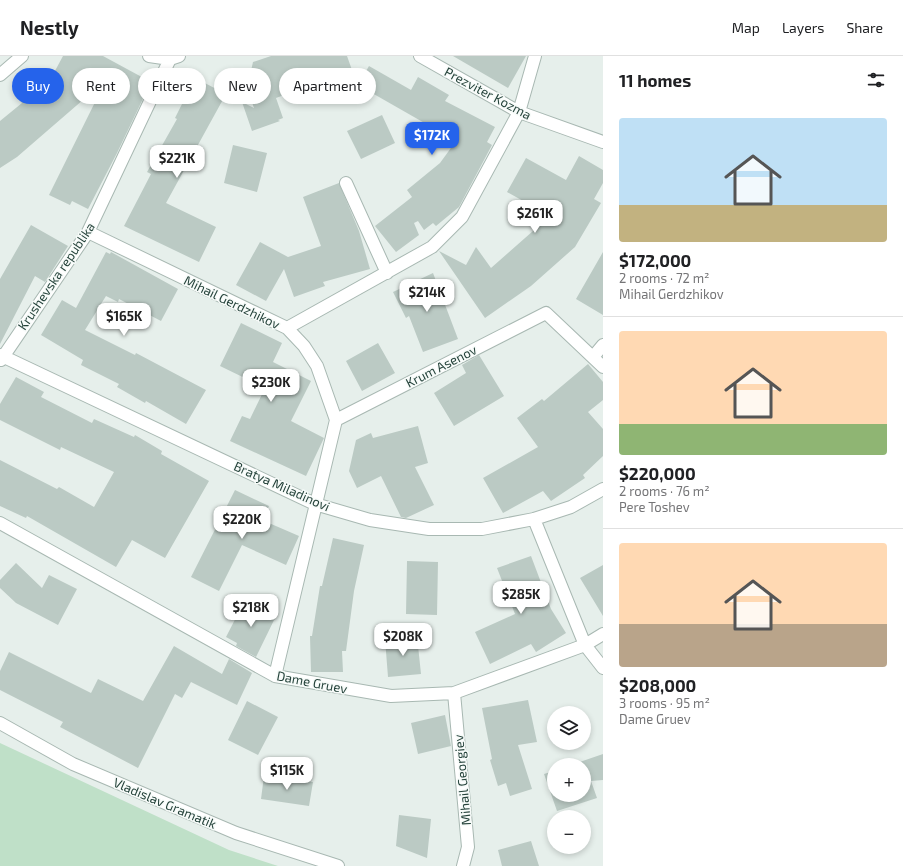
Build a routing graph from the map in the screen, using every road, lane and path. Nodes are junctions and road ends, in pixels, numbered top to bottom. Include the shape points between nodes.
1 (22, 56) edge
2 (149, 56) edge
3 (420, 56) edge
4 (535, 56) edge
5 (174, 58) edge
6 (0, 75) edge
7 (519, 112) junction
8 (603, 142) edge
9 (346, 183) dead end
10 (88, 232) junction
11 (387, 273) junction
12 (287, 328) junction
13 (603, 345) edge
14 (1, 357) edge
15 (593, 357) junction
16 (603, 368) edge
17 (336, 420) junction
18 (603, 489) edge
19 (315, 504) junction
20 (534, 519) junction
21 (0, 523) edge
22 (603, 634) edge
23 (585, 645) junction
24 (603, 668) edge
25 (275, 676) junction
26 (454, 693) junction
27 (0, 723) edge
28 (338, 866) edge
29 (463, 866) edge

1 - 6 street
2 - 5 street
3 - 7 street, Prezviter Kozma
4 - 7 street, Mihail Gerdzhikov
5 - 10 street, Krushevska republika
7 - 8 street, Prezviter Kozma
7 - 11 street, Mihail Gerdzhikov via 462,217 432,248
9 - 11 street
10 - 12 street, Mihail Gerdzhikov
10 - 14 street, Krushevska republika
11 - 12 street, Mihail Gerdzhikov
12 - 17 street via 304,346 317,366
13 - 15 street
14 - 19 street, Bratya Miladinovi
15 - 16 street
15 - 17 street, Krum Asenov via 546,313
17 - 19 street
18 - 20 street, Bratya Miladinovi via 571,507
19 - 20 street, Bratya Miladinovi via 370,520 429,529 482,529
19 - 25 street
20 - 23 street
21 - 25 street, Dame Gruev
22 - 23 street, Dame Gruev
23 - 24 street
23 - 26 street, Dame Gruev
25 - 26 street, Dame Gruev via 391,696
26 - 29 street, Mihail Georgiev via 468,847
27 - 28 street, Vladislav Gramatik via 94,773 236,833

